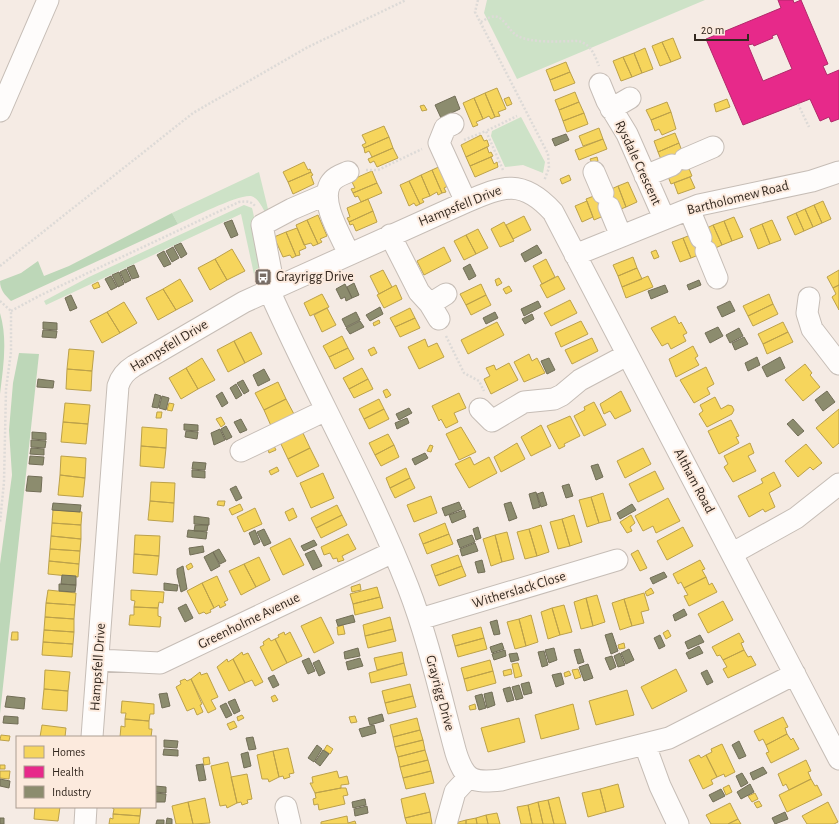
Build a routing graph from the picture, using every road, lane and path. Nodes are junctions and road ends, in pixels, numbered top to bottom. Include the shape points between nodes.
1 (48, 0) edge
2 (406, 0) edge
3 (478, 0) edge
4 (481, 22) junction
5 (600, 84) joint
6 (630, 98) dead end
7 (798, 104) dead end
8 (612, 109) junction
9 (0, 111) edge
10 (517, 116) dead end
11 (453, 124) dead end
12 (809, 127) dead end
13 (713, 147) dead end
14 (424, 148) dead end
15 (348, 172) joint
16 (594, 172) dead end
17 (504, 175) dead end
18 (645, 176) junction
19 (838, 176) edge
20 (327, 194) junction
21 (540, 199) junction
22 (466, 202) junction
23 (689, 209) junction
24 (664, 218) junction
25 (262, 225) junction
26 (390, 235) junction
27 (621, 236) junction
28 (349, 254) junction
29 (574, 256) junction
30 (0, 266) edge
31 (717, 278) dead end
32 (269, 290) junction
33 (809, 298) dead end
34 (0, 301) edge
35 (438, 306) joint
36 (11, 311) junction
37 (627, 355) junction
38 (839, 364) edge
39 (326, 410) junction
40 (489, 423) joint
41 (240, 451) dead end
42 (839, 484) edge
43 (0, 522) edge
44 (393, 552) junction
45 (733, 553) junction
46 (617, 560) dead end
47 (420, 619) junction
48 (98, 660) junction
49 (795, 674) junction
50 (92, 736) edge
51 (645, 745) junction
52 (839, 759) edge
53 (468, 778) junction
54 (86, 808) edge
55 (85, 824) edge
56 (446, 824) edge
57 (678, 824) edge

1 - 9 street
2 - 30 path via 308,47 193,112
3 - 4 path via 475,12
4 - 5 path via 497,17 509,30 523,38 586,43 591,48 602,73
4 - 21 path via 548,154 550,168
5 - 8 street, Rysdale Crescent
6 - 8 street, Rysdale Crescent
7 - 12 path
8 - 18 street, Rysdale Crescent via 627,134
10 - 17 path via 486,131
11 - 22 street via 444,128 439,143
13 - 18 street
14 - 15 path via 378,170
15 - 20 street via 333,180
16 - 27 street
18 - 24 street, Rysdale Crescent
19 - 23 street, Bartholomew Road via 728,198
20 - 25 street
20 - 28 street via 329,210
21 - 22 street, Hampsfell Drive via 506,187
21 - 29 street, Altham Road via 552,212
22 - 26 street, Hampsfell Drive
23 - 24 street, Bartholomew Road
23 - 31 street
24 - 27 street, Bartholomew Road
25 - 32 street via 272,272
25 - 36 path via 253,203 239,202
26 - 28 street, Hampsfell Drive
26 - 35 street via 419,292
27 - 29 street, Bartholomew Road
28 - 32 street, Hampsfell Drive
29 - 37 street, Altham Road
32 - 39 street, Grayrigg Drive
32 - 48 street, Hampsfell Drive via 134,366 120,378
33 - 38 street via 807,313 812,329
34 - 36 path
35 - 40 path via 464,373 479,381 487,397
36 - 43 path via 11,352 6,389 4,482
37 - 40 street via 580,380 558,397 524,402
37 - 45 street, Altham Road
39 - 41 street
39 - 44 street, Grayrigg Drive
42 - 45 street via 796,518
44 - 47 street, Grayrigg Drive
44 - 48 street, Greenholme Avenue via 160,663
45 - 49 street, Altham Road
46 - 47 street, Witherslack Close
47 - 53 street, Grayrigg Drive via 456,753 460,766
48 - 50 street, Hampsfell Drive
49 - 51 street via 683,732
49 - 52 street, Altham Road
51 - 53 street via 501,780 482,782
51 - 57 street
53 - 56 street via 455,792
54 - 55 street

